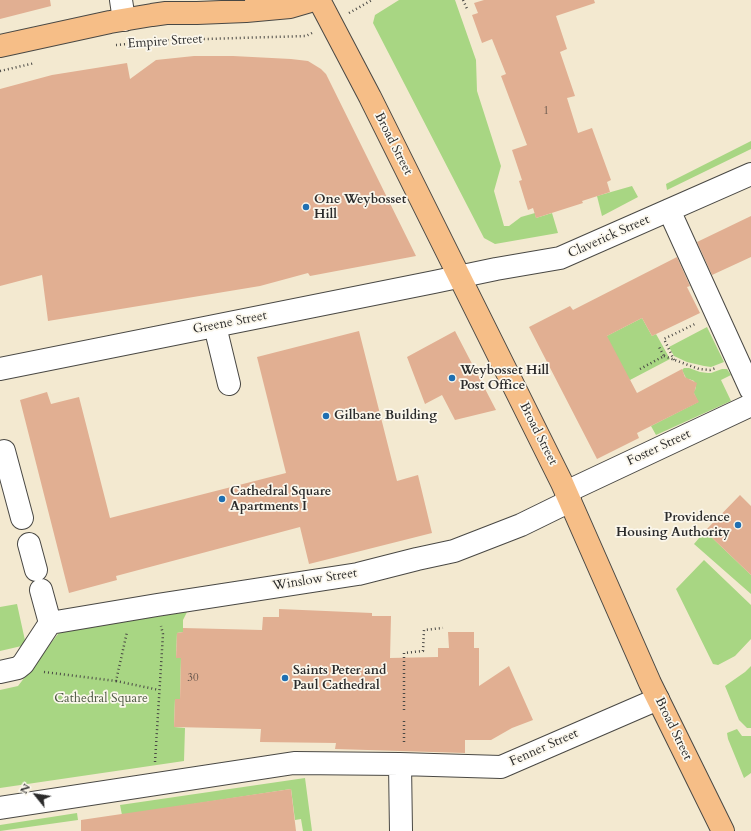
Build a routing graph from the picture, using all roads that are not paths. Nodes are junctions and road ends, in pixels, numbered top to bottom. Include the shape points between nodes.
1 (314, 0) edge
2 (319, 0) edge
3 (122, 10) edge
4 (0, 46) edge
5 (751, 174) edge
6 (669, 210) junction
7 (459, 277) junction
8 (215, 326) junction
9 (0, 369) edge
10 (230, 384) dead end
11 (751, 390) edge
12 (751, 404) edge
13 (4, 451) dead end
14 (568, 496) junction
15 (22, 518) dead end
16 (29, 544) dead end
17 (50, 623) junction
18 (9, 670) edge
19 (658, 699) junction
20 (402, 755) junction
21 (0, 808) edge
22 (401, 831) edge
23 (724, 831) edge

1 - 3 main road, Empire Street via 290,7 232,12 166,13
2 - 7 main road, Broad Street
3 - 4 main road, Empire Street
5 - 6 street, Claverick Street
6 - 7 street, Claverick Street via 560,258
6 - 11 street
7 - 8 street, Greene Street
7 - 14 main road, Broad Street
8 - 9 street, Greene Street
8 - 10 street
12 - 14 street, Foster Street
13 - 15 street
14 - 17 street, Winslow Street via 521,525 454,551 358,574
14 - 19 main road, Broad Street
16 - 17 street
17 - 18 street via 23,664
19 - 20 street, Fenner Street via 501,767
19 - 23 main road, Broad Street
20 - 21 street via 294,763
20 - 22 street

